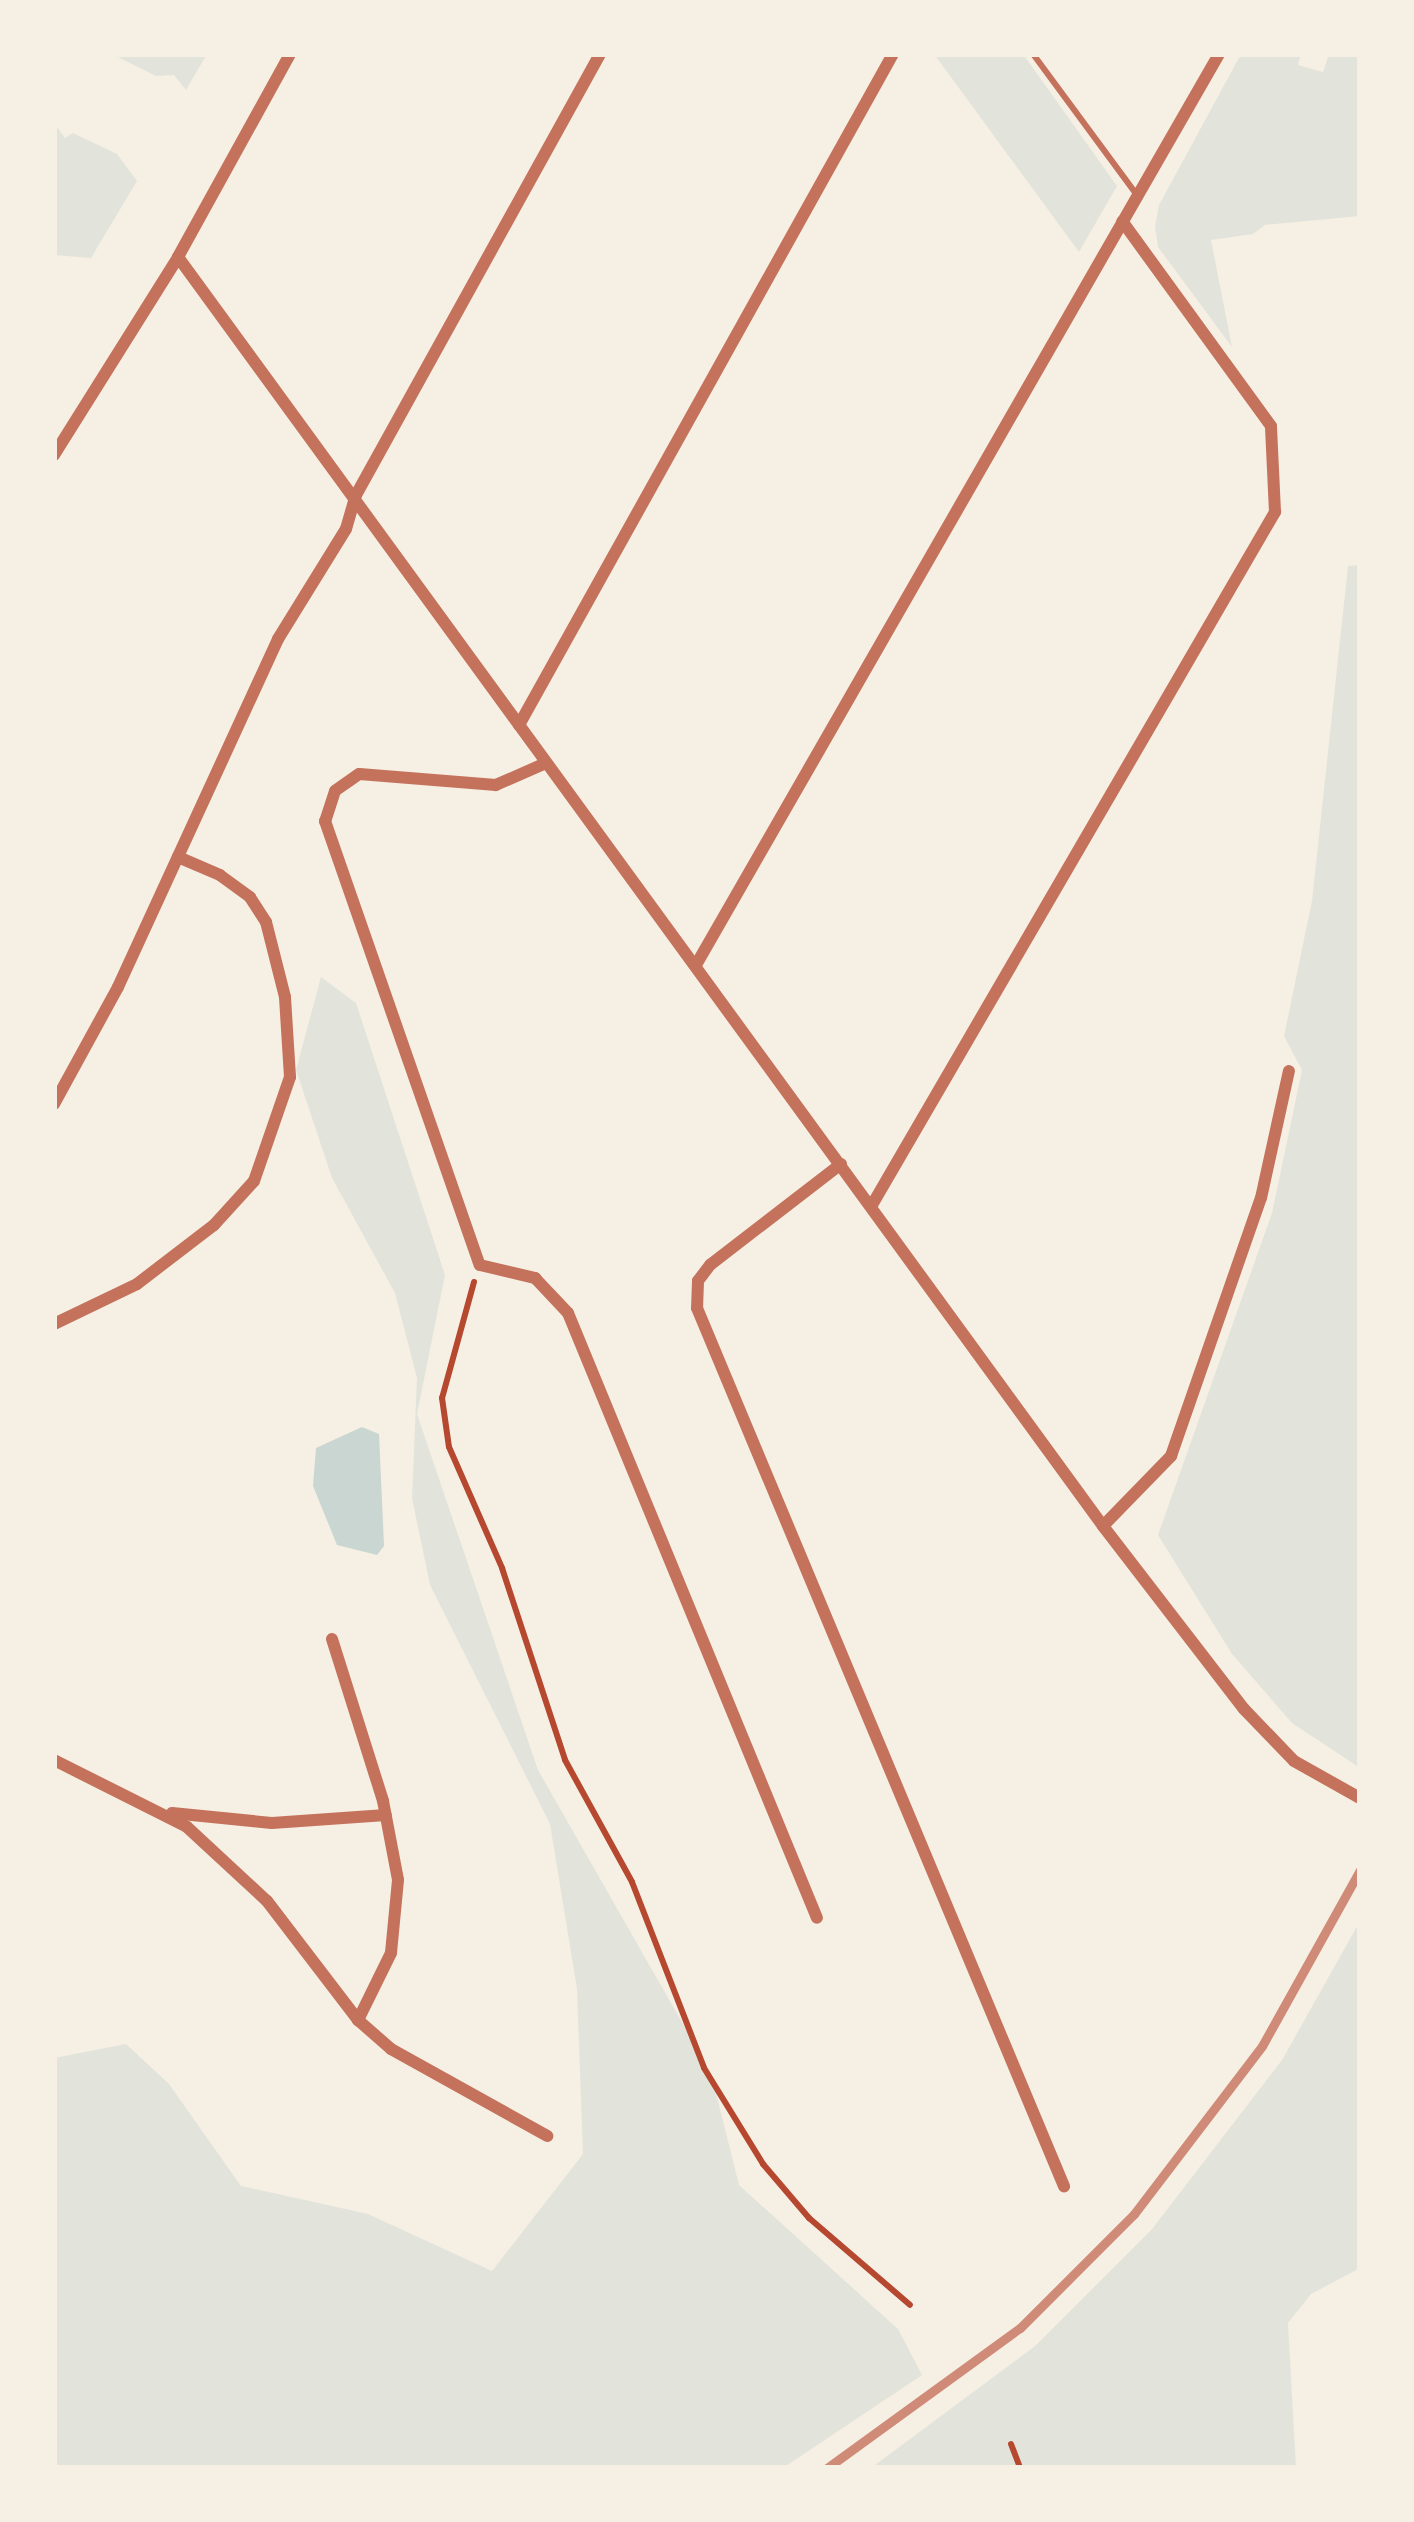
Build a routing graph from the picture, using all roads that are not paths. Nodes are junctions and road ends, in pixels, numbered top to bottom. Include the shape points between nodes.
1 (290, 54) edge
2 (600, 54) edge
3 (893, 54) edge
4 (1033, 54) edge
5 (1219, 54) edge
6 (1137, 195) junction
7 (1122, 221) junction
8 (178, 257) junction
9 (54, 455) edge
10 (356, 495) junction
11 (519, 725) junction
12 (546, 763) junction
13 (178, 857) junction
14 (696, 965) junction
15 (1288, 1071) dead end
16 (54, 1104) edge
17 (841, 1164) junction
18 (872, 1205) junction
19 (54, 1324) edge
20 (1103, 1526) junction
21 (332, 1639) dead end
22 (54, 1760) edge
23 (1356, 1796) edge
24 (165, 1811) junction
25 (386, 1815) junction
26 (817, 1918) dead end
27 (358, 2020) junction
28 (547, 2136) dead end
29 (1064, 2186) dead end

1 - 8 street
2 - 10 street
3 - 11 street
4 - 6 lane
5 - 6 street
6 - 7 street
7 - 14 street
7 - 18 street via 1271,426 1275,512
8 - 9 street
8 - 10 street
10 - 11 street
10 - 13 street via 346,529 235,722
11 - 12 street
12 - 14 street
12 - 26 street via 496,785 358,774 340,784 325,810 402,1055 480,1265 535,1278 568,1313
13 - 16 street
13 - 19 street via 250,896 266,922 285,997 290,1078 254,1181 214,1225 137,1284
14 - 17 street
15 - 20 street via 1261,1198 1172,1456
17 - 18 street
17 - 29 street via 710,1265 698,1281 697,1308
18 - 20 street
20 - 23 street via 1244,1709 1294,1761
21 - 25 street
22 - 24 street
24 - 25 street via 272,1823
24 - 27 street via 267,1901
25 - 27 street via 398,1914 380,1985
27 - 28 street via 418,2066

